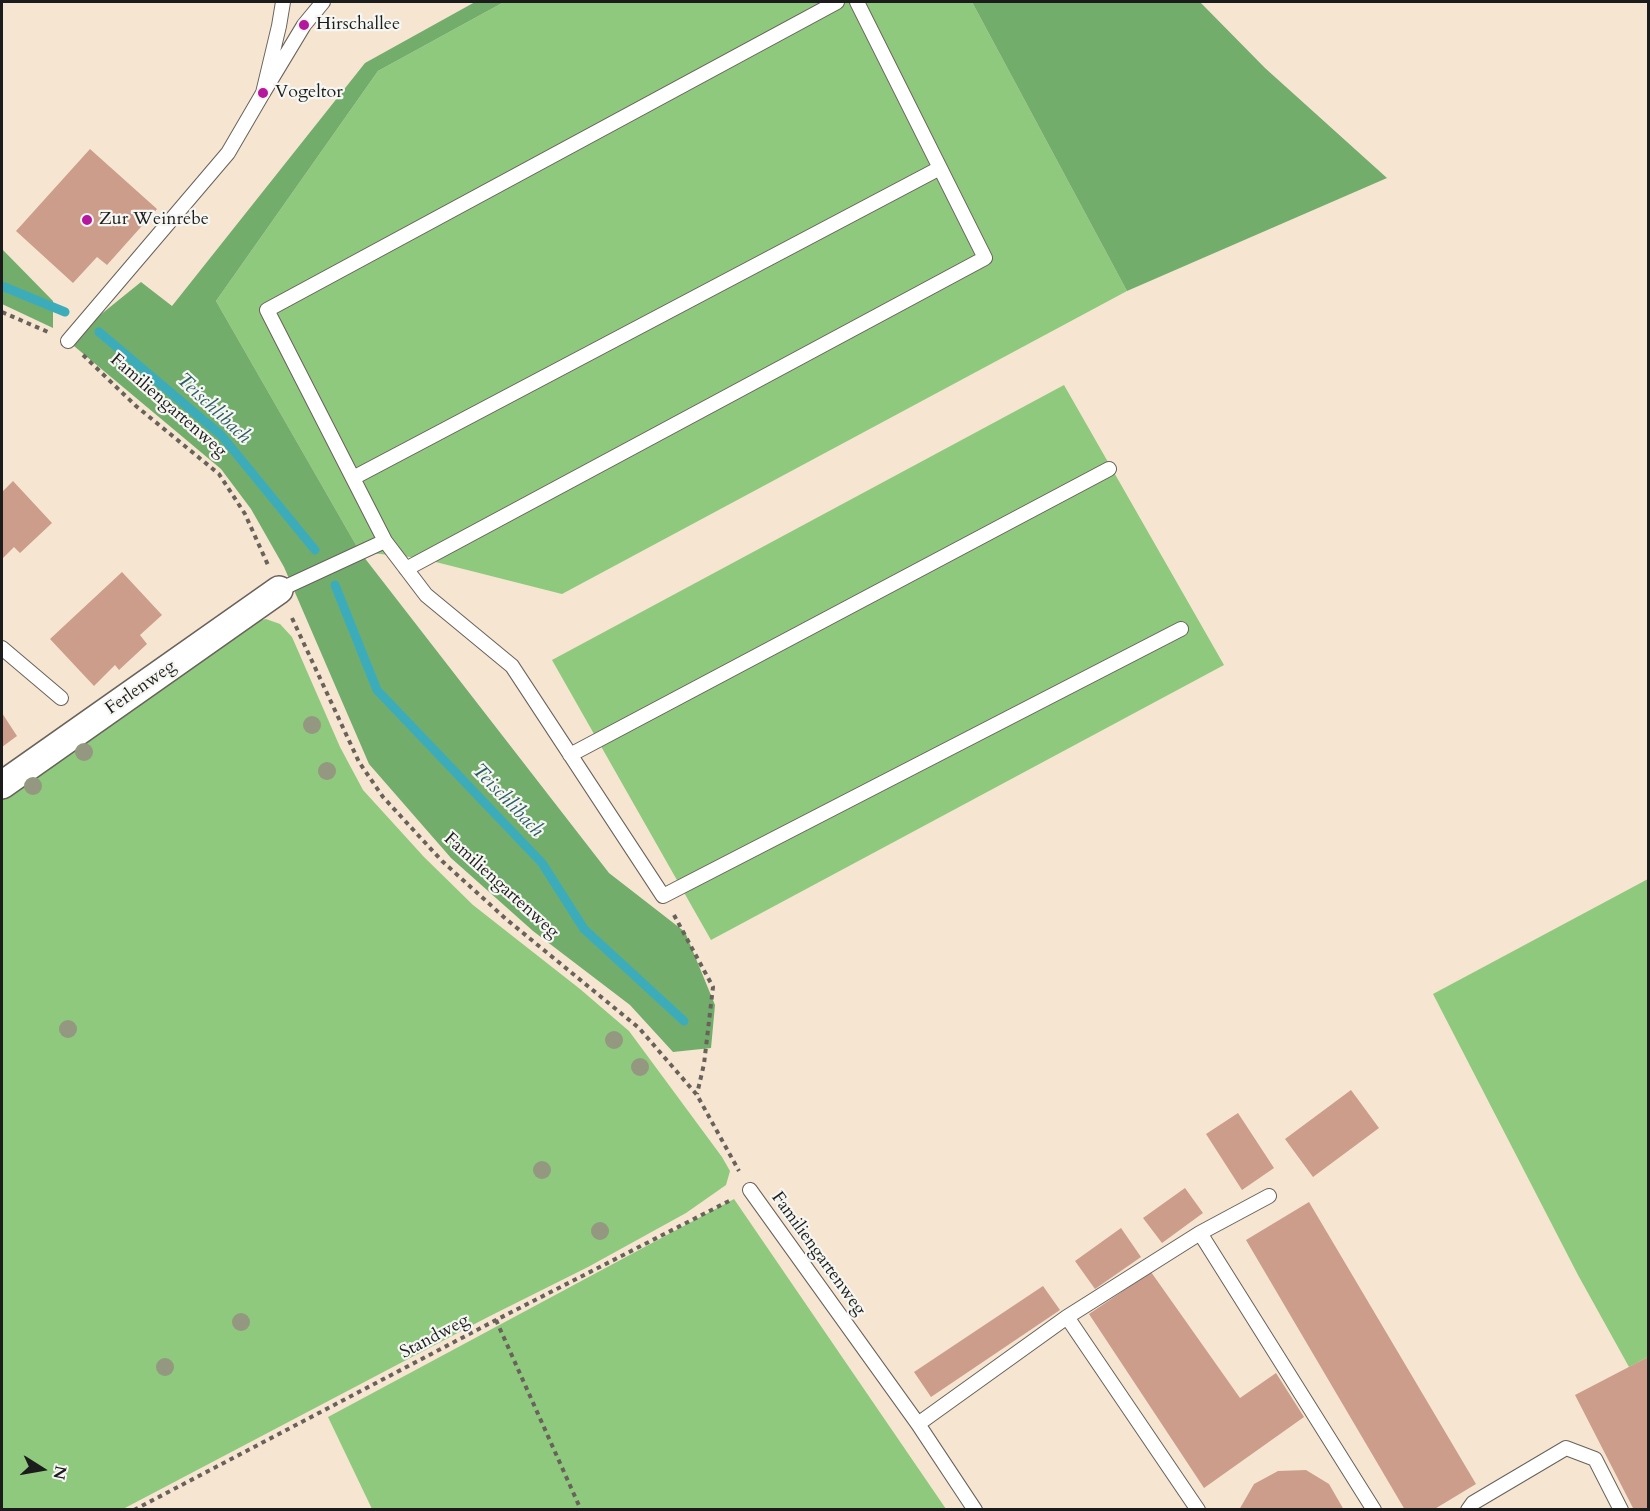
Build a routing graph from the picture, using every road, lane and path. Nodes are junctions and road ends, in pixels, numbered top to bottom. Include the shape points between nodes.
1 (283, 2) edge
2 (323, 2) edge
3 (837, 2) edge
4 (857, 2) edge
5 (263, 93) junction
6 (940, 168) junction
7 (2, 312) edge
8 (68, 341) junction
9 (1109, 469) dead end
10 (353, 478) junction
11 (385, 541) junction
12 (406, 569) junction
13 (279, 590) junction
14 (1181, 629) dead end
15 (2, 648) edge
16 (61, 698) dead end
17 (570, 754) junction
18 (2, 785) edge
19 (663, 896) junction
20 (697, 1095) junction
21 (750, 1191) junction
22 (1269, 1196) dead end
23 (1200, 1233) junction
24 (1067, 1317) junction
25 (496, 1320) junction
26 (918, 1424) junction
27 (134, 1509) edge
28 (581, 1509) edge
29 (975, 1509) edge
30 (1198, 1509) edge
31 (1374, 1509) edge
32 (1467, 1509) edge
33 (1621, 1509) edge

1 - 5 lane
2 - 5 lane via 304,25
3 - 10 lane via 267,310
4 - 6 lane
5 - 8 lane via 228,153
6 - 10 lane
6 - 12 lane via 985,258
7 - 8 path, Familiengartenweg
8 - 13 path, Familiengartenweg via 136,406 219,474 245,514
9 - 17 lane
10 - 11 lane
11 - 12 lane
11 - 13 lane
12 - 17 lane via 426,595 512,666
13 - 18 street, Ferlenweg
13 - 20 path, Familiengartenweg via 359,762 383,797 450,868 639,1028
14 - 19 lane
15 - 16 lane
17 - 19 lane
19 - 20 path via 713,987
20 - 21 path, Familiengartenweg
21 - 25 path, Standweg
21 - 26 lane, Familiengartenweg
22 - 23 lane
23 - 24 lane
23 - 31 lane
24 - 26 lane
24 - 30 lane
25 - 27 path, Standweg
25 - 28 path
26 - 29 lane, Familiengartenweg
32 - 33 lane via 1566,1448 1595,1460

